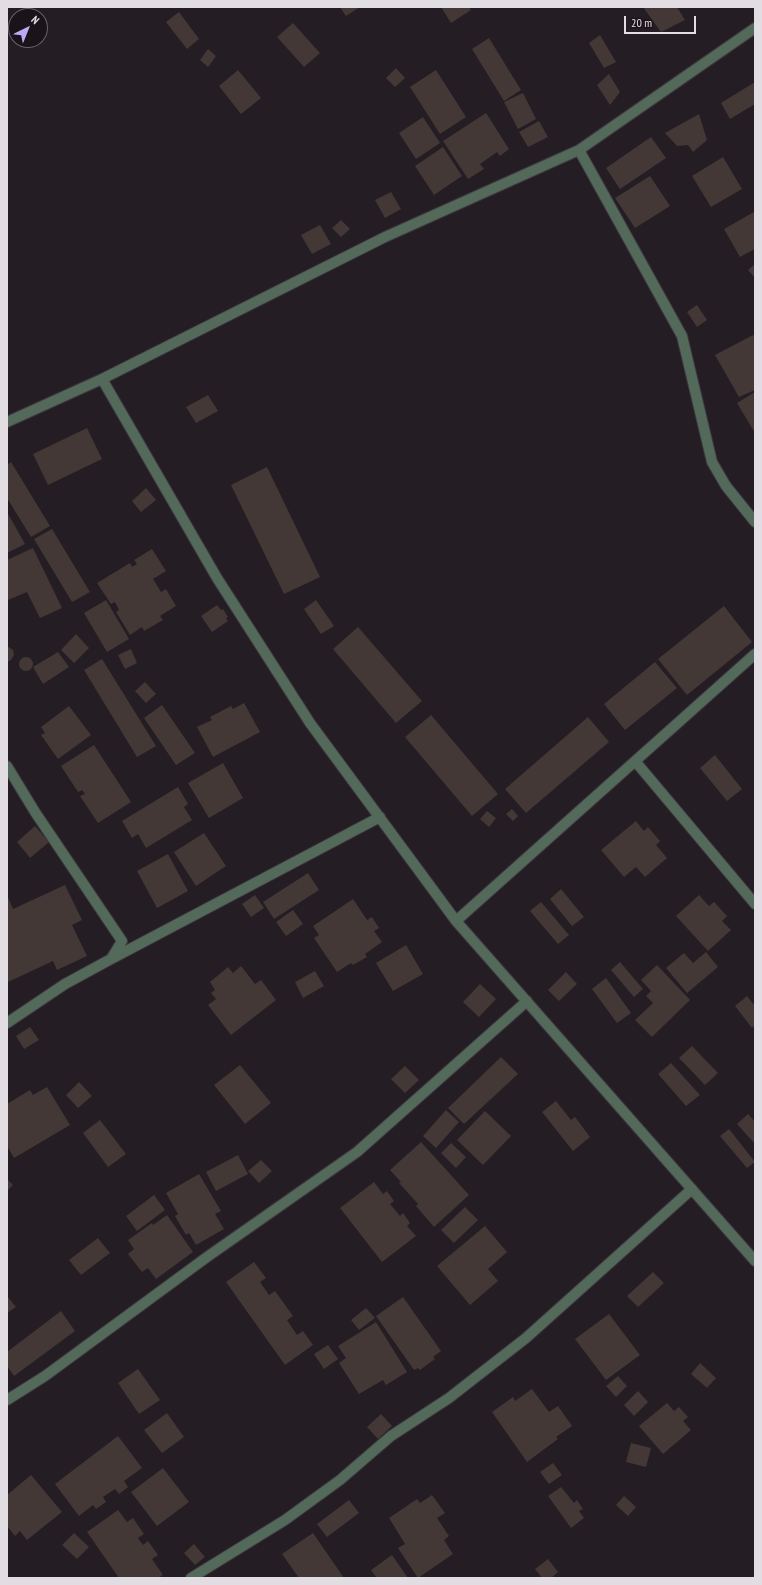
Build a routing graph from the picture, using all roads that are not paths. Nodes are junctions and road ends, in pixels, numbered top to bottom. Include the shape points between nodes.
1 (755, 28) edge
2 (579, 150) junction
3 (102, 379) junction
4 (7, 422) edge
5 (755, 522) edge
6 (755, 654) edge
7 (636, 761) junction
8 (7, 766) edge
9 (380, 818) junction
10 (755, 904) edge
11 (456, 921) junction
12 (112, 959) junction
13 (527, 1001) junction
14 (7, 1023) edge
15 (692, 1189) junction
16 (755, 1261) edge
17 (7, 1400) edge
18 (191, 1578) edge

1 - 2 street
2 - 3 street via 385,238
2 - 5 street via 682,336 712,462 726,486
3 - 4 street
3 - 9 street via 217,578 310,723
6 - 7 street
7 - 10 street
7 - 11 street
8 - 12 street via 122,941
9 - 11 street
9 - 12 street
11 - 13 street
12 - 14 street via 66,984
13 - 15 street
13 - 17 street via 357,1152 201,1261 45,1376
15 - 16 street
15 - 18 street via 526,1338 455,1393 392,1436 340,1480 285,1520

